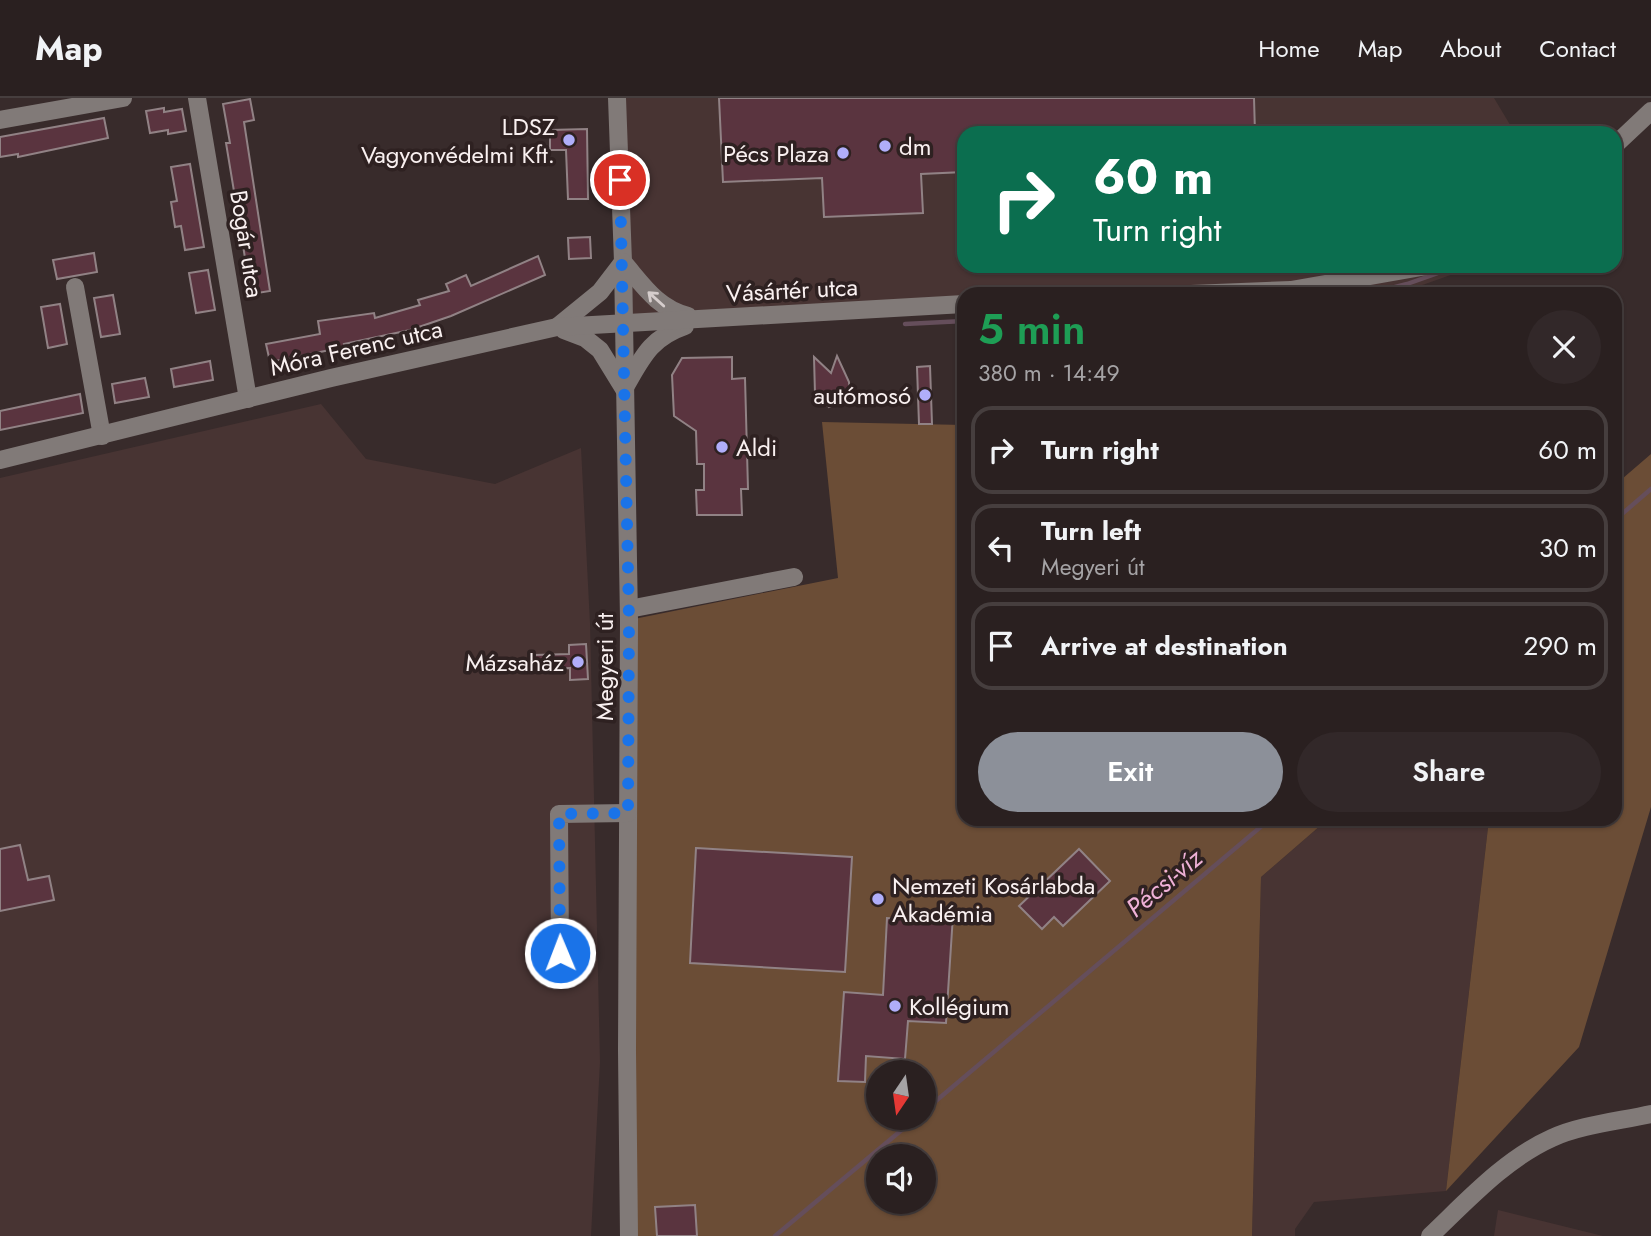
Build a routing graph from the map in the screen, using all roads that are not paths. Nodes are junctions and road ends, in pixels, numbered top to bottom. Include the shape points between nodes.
1 (123, 98) edge
2 (197, 98) edge
3 (617, 98) edge
4 (1651, 111) edge
5 (0, 120) edge
6 (1622, 138) edge
7 (623, 262) junction
8 (1387, 273) edge
9 (75, 287) dead end
10 (1308, 287) edge
11 (957, 304) edge
12 (701, 320) junction
13 (623, 323) junction
14 (557, 327) junction
15 (624, 389) junction
16 (247, 399) junction
17 (102, 436) junction
18 (0, 460) edge
19 (794, 576) dead end
20 (629, 609) junction
21 (628, 813) junction
22 (560, 953) dead end
23 (1651, 1114) edge
24 (629, 1236) edge
25 (1430, 1236) edge

1 - 5 street
2 - 16 street, Bogár utca
3 - 7 street, Megyeri út
4 - 6 street
12 -> 7 street via 659,303
7 - 13 street, Megyeri út
7 - 14 street via 600,292
8 - 10 street
9 - 17 street
11 - 12 street, Vásártér utca
12 - 13 street, Vásártér utca
12 - 15 street via 665,333
13 - 14 street, Móra Ferenc utca
13 - 15 street, Megyeri út
14 - 15 street via 586,338 600,350
14 - 16 street, Móra Ferenc utca
15 - 20 street, Megyeri út
16 - 17 street, Móra Ferenc utca
17 - 18 street, Móra Ferenc utca
19 - 20 street
20 - 21 street, Megyeri út
21 - 22 street via 559,814
21 - 24 street, Megyeri út
23 - 25 street via 1552,1138 1516,1160

